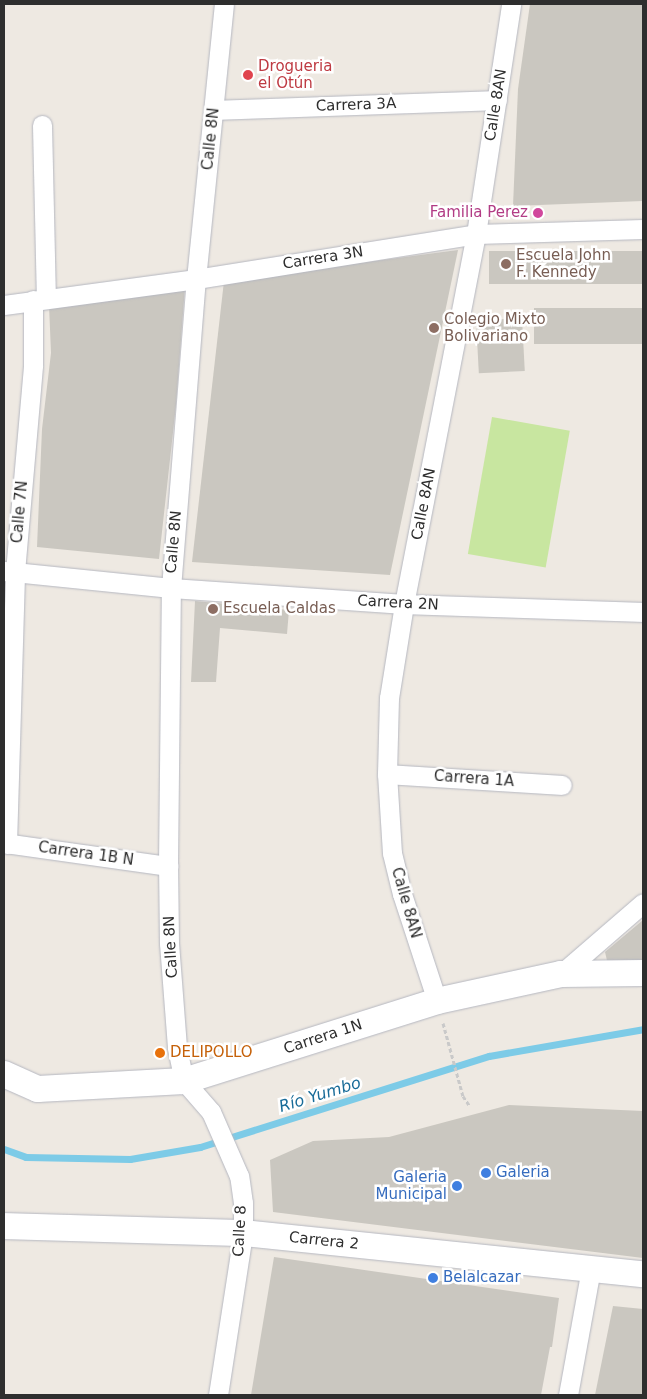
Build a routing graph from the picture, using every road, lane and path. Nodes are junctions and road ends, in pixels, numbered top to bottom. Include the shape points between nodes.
1 (224, 4) edge
2 (511, 4) edge
3 (497, 100) junction
4 (214, 110) junction
5 (42, 125) dead end
6 (643, 229) edge
7 (476, 234) junction
8 (196, 278) junction
9 (40, 299) junction
10 (4, 304) edge
11 (10, 571) edge
12 (170, 588) junction
13 (404, 604) junction
14 (643, 612) edge
15 (386, 774) junction
16 (562, 785) dead end
17 (6, 843) edge
18 (168, 866) junction
19 (643, 903) edge
20 (643, 973) edge
21 (561, 974) junction
22 (437, 1001) junction
23 (443, 1027) dead end
24 (4, 1074) edge
25 (184, 1081) junction
26 (469, 1105) dead end
27 (4, 1226) edge
28 (243, 1233) junction
29 (590, 1268) junction
30 (643, 1274) edge
31 (218, 1395) edge
32 (568, 1395) edge

1 - 4 street, Calle 8N
2 - 3 street, Calle 8AN
3 - 4 street, Carrera 3A
3 - 7 street, Calle 8AN
4 - 8 street, Calle 8N
5 - 9 street, Calle 7N
6 - 7 street, Carrera 3N
7 - 8 street, Carrera 3N
7 - 13 street, Calle 8AN
8 - 9 street, Carrera 3N
8 - 12 street, Calle 8N
9 - 10 street, Carrera 3N
9 - 11 street, Calle 7N
11 - 12 street, Carrera 2N
11 - 17 street, Calle 7N
12 - 13 street, Carrera 2N
12 - 18 street, Calle 8N
13 - 14 street, Carrera 2N
13 - 15 street, Calle 8AN via 389,698
15 - 16 street, Carrera 1A
15 - 22 street, Calle 8AN via 394,862
17 - 18 street, Carrera 1B N
18 - 25 street, Calle 8N via 177,1047
19 - 21 street
20 - 21 street, Carrera 1N
21 - 22 street, Carrera 1N
22 - 25 street, Carrera 1N
23 - 26 path
24 - 25 street, Carrera 1N via 38,1089
25 - 28 street, Calle 8 via 211,1112 239,1176
27 - 28 street, Carrera 2
28 - 29 street, Carrera 2
28 - 31 street, Calle 8
29 - 30 street, Carrera 2
29 - 32 street

